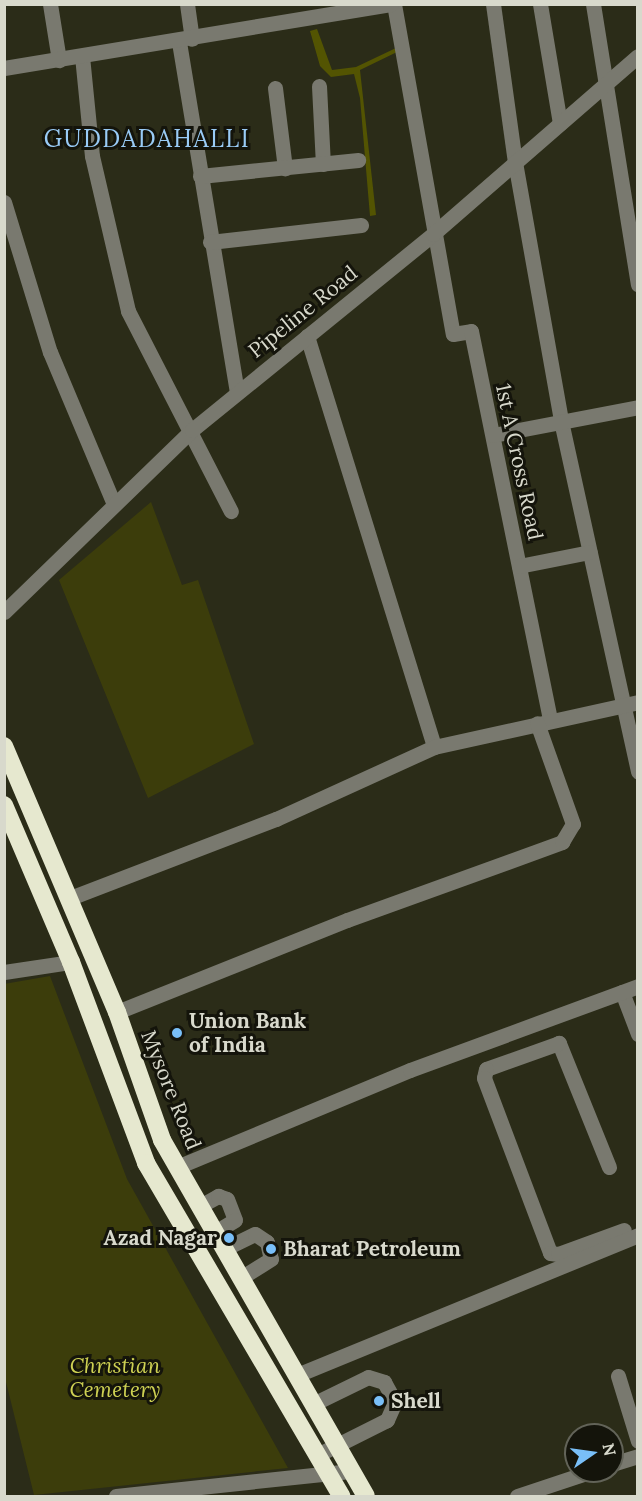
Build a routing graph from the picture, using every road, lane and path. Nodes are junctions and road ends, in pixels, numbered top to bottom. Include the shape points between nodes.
1 (50, 4) edge
2 (187, 4) edge
3 (392, 4) edge
4 (493, 4) edge
5 (540, 4) edge
6 (593, 4) edge
7 (185, 40) junction
8 (82, 56) junction
9 (638, 56) edge
10 (59, 60) junction
11 (4, 68) edge
12 (607, 83) junction
13 (320, 86) dead end
14 (275, 88) dead end
15 (560, 123) junction
16 (358, 160) dead end
17 (515, 162) junction
18 (323, 164) junction
19 (285, 168) junction
20 (200, 176) junction
21 (4, 202) edge
22 (361, 225) dead end
23 (433, 234) junction
24 (210, 242) junction
25 (638, 284) edge
26 (307, 336) junction
27 (237, 392) junction
28 (638, 407) edge
29 (561, 421) junction
30 (192, 430) junction
31 (493, 435) junction
32 (114, 504) junction
33 (231, 511) dead end
34 (590, 552) junction
35 (519, 566) junction
36 (4, 612) edge
37 (638, 702) edge
38 (621, 706) junction
39 (544, 721) junction
40 (4, 746) edge
41 (434, 747) junction
42 (638, 771) edge
43 (4, 805) edge
44 (70, 898) junction
45 (71, 962) junction
46 (4, 972) edge
47 (638, 987) edge
48 (622, 992) junction
49 (117, 1012) junction
50 (540, 1022) junction
51 (638, 1035) edge
52 (495, 1038) junction
53 (548, 1045) junction
54 (503, 1061) junction
55 (177, 1167) junction
56 (609, 1167) dead end
57 (200, 1206) junction
58 (215, 1232) junction
59 (631, 1233) edge
60 (224, 1249) junction
61 (241, 1278) junction
62 (297, 1375) junction
63 (618, 1376) dead end
64 (313, 1404) junction
65 (638, 1441) edge
66 (337, 1445) junction
67 (317, 1455) junction
68 (351, 1471) junction
69 (328, 1474) junction
70 (564, 1481) edge
71 (215, 1491) edge
72 (164, 1493) edge
73 (116, 1497) edge
74 (341, 1497) edge
75 (366, 1497) edge
76 (517, 1497) edge

1 - 10 street
2 - 7 street
3 - 7 street
3 - 23 street
4 - 17 street
5 - 15 street
6 - 12 street
7 - 8 street
7 - 20 street
8 - 10 street
8 - 30 street via 92,156 128,311
9 - 12 street, Pipeline Road
10 - 11 street
12 - 15 street, Pipeline Road
12 - 25 street
13 - 18 street
14 - 19 street
15 - 17 street, Pipeline Road
16 - 18 street
17 - 23 street, Pipeline Road
17 - 29 street
18 - 19 street
19 - 20 street
20 - 24 street
21 - 32 street via 50,352
22 - 24 street
23 - 26 street, Pipeline Road
23 - 31 street, 1st A Cross Road via 453,334 471,331
24 - 27 street
26 - 27 street, Pipeline Road
26 - 41 street
27 - 30 street, Pipeline Road
28 - 29 street
29 - 31 street
29 - 34 street
30 - 32 street, Pipeline Road
30 - 33 street
31 - 35 street, 1st A Cross Road
32 - 36 street, Pipeline Road
34 - 35 street
34 - 38 street
35 - 39 street, 1st A Cross Road
37 - 38 street
38 - 39 street
38 - 42 street
39 - 41 street
39 - 49 street, 1st A Cross Road via 573,824 562,842 347,920
40 - 44 highway, Mysore Road
41 - 44 street via 276,819
43 - 45 highway
44 - 49 highway, Mysore Road
45 - 46 street
45 - 67 highway via 147,1163
47 - 48 street
48 - 50 street
48 - 51 street
49 - 55 highway, Mysore Road via 162,1140
50 - 52 street
50 - 53 street
52 - 54 street
52 - 55 street
53 - 54 street
53 - 56 street via 556,1042 562,1046
54 - 59 street via 486,1069 484,1078 550,1252 558,1254
55 - 57 highway, Mysore Road
57 - 58 highway, Mysore Road
57 - 58 street via 218,1196 227,1199 235,1220
58 - 60 highway, Mysore Road
59 - 62 street
60 - 61 highway, Mysore Road
60 - 61 street via 255,1234 267,1242 271,1259
61 - 62 highway, Mysore Road
62 - 64 highway, Mysore Road
63 - 65 street
64 - 66 highway, Mysore Road
64 - 66 street via 368,1377 384,1382 395,1402 393,1412 387,1420
66 - 67 street
66 - 68 highway, Mysore Road
67 - 69 highway
68 - 69 street
68 - 75 highway, Mysore Road
69 - 71 street
69 - 74 highway
70 - 76 street
71 - 72 street
72 - 73 street

